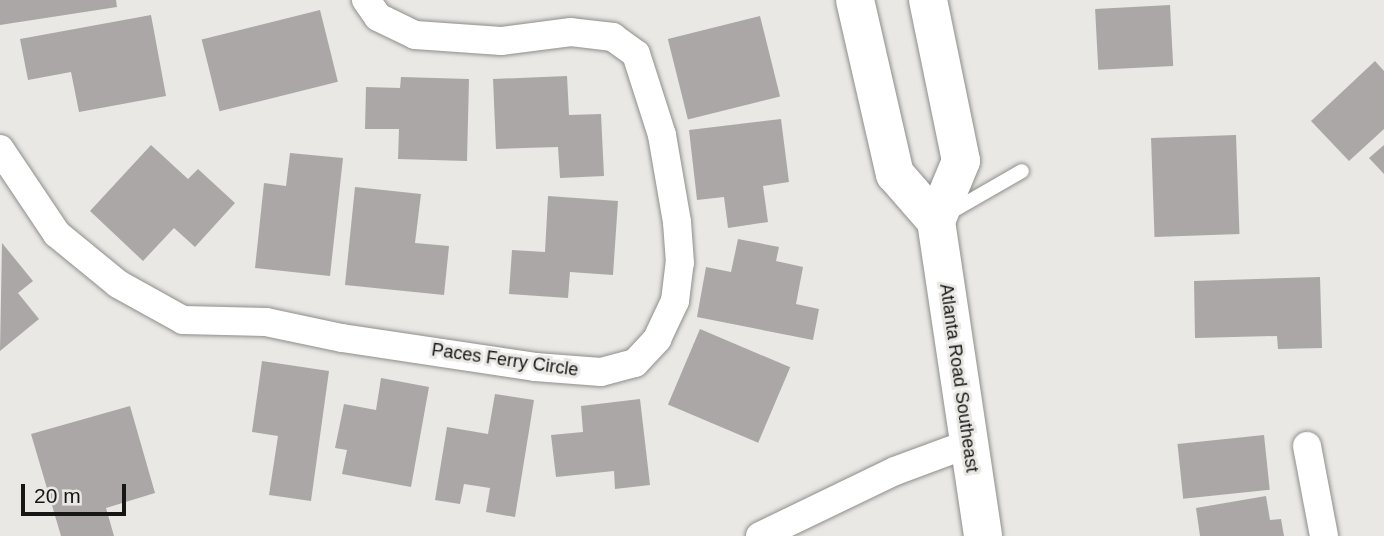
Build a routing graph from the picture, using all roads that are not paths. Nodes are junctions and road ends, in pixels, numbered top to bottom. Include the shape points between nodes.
1 (366, 0) edge
2 (855, 0) edge
3 (928, 0) edge
4 (0, 149) edge
5 (1022, 171) dead end
6 (936, 221) junction
7 (968, 443) junction
8 (1307, 446) dead end
9 (760, 536) edge
10 (983, 536) edge
11 (1324, 536) edge

1 - 4 street, Paces Ferry Circle via 378,17 415,35 501,41 571,32 612,37 636,54 662,135 680,263 675,301 657,339 635,363 601,372 535,367 267,323 183,320 118,284 57,234
2 - 6 main road via 895,174
3 - 6 main road via 961,161
5 - 6 lane
6 - 7 main road, Atlanta Road Southeast
7 - 9 street via 895,471
7 - 10 main road, Atlanta Road Southeast
8 - 11 street

